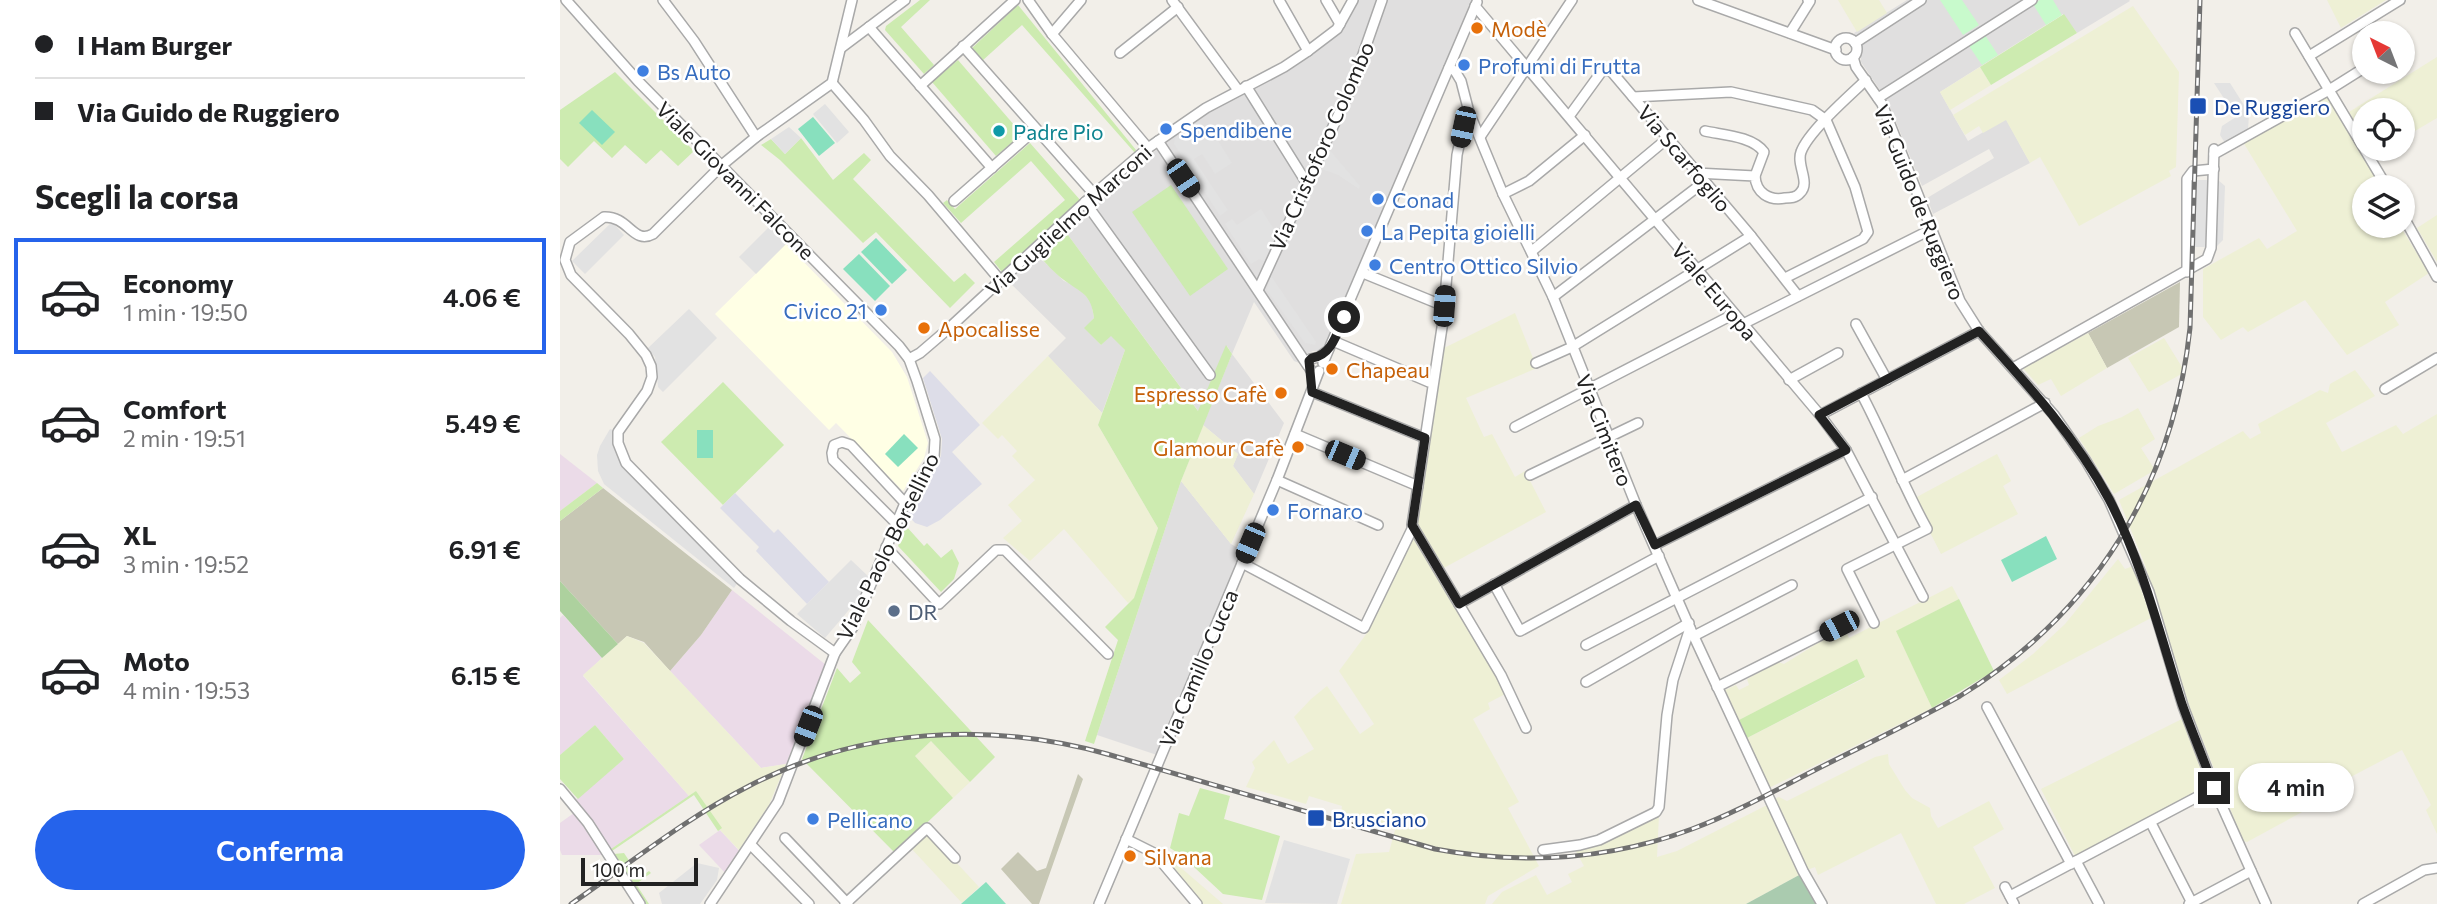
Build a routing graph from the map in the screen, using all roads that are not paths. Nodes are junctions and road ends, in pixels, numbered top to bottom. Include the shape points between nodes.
1 (566, 0) edge
2 (663, 0) edge
3 (852, 0) edge
4 (905, 0) edge
5 (1015, 0) edge
6 (1028, 0) edge
7 (1081, 0) edge
8 (1279, 0) edge
9 (1326, 0) edge
10 (1353, 0) edge
11 (1382, 0) edge
12 (1572, 0) edge
13 (1698, 0) edge
14 (1732, 0) edge
15 (1808, 0) edge
16 (1921, 0) edge
17 (2032, 0) edge
18 (2400, 0) edge
19 (1477, 3) edge
20 (1175, 4) edge
21 (1725, 10) junction
22 (1340, 24) junction
23 (869, 27) junction
24 (1790, 33) junction
25 (2295, 33) dead end
26 (1052, 34) junction
27 (1855, 43) junction
28 (963, 46) junction
29 (841, 48) junction
30 (1836, 50) junction
31 (1308, 51) junction
32 (1120, 53) dead end
33 (2309, 56) junction
34 (1853, 57) junction
35 (1449, 68) junction
36 (1528, 68) junction
37 (2352, 76) edge
38 (1867, 80) junction
39 (832, 83) junction
40 (920, 86) junction
41 (1242, 88) junction
42 (2329, 90) junction
43 (1633, 97) junction
44 (1878, 98) junction
45 (1469, 112) junction
46 (1570, 115) junction
47 (1826, 120) junction
48 (1036, 129) junction
49 (1705, 131) dead end
50 (1585, 135) junction
51 (756, 137) junction
52 (1480, 137) junction
53 (1668, 138) junction
54 (1158, 141) junction
55 (1148, 148) junction
56 (722, 165) junction
57 (992, 168) junction
58 (2214, 169) junction
59 (1696, 173) junction
60 (2380, 175) edge
61 (1755, 176) junction
62 (1621, 178) junction
63 (1307, 182) junction
64 (1704, 182) junction
65 (1094, 194) junction
66 (1503, 194) junction
67 (954, 201) dead end
68 (1085, 202) junction
69 (1656, 219) junction
70 (1932, 229) junction
71 (1751, 236) junction
72 (2415, 237) edge
73 (1532, 251) junction
74 (1696, 268) junction
75 (2187, 272) junction
76 (1363, 273) junction
77 (2437, 277) edge
78 (1785, 278) junction
79 (1000, 280) junction
80 (1258, 290) junction
81 (1798, 296) junction
82 (1553, 297) junction
83 (1444, 306) junction
84 (1734, 314) junction
85 (1743, 324) junction
86 (1856, 324) dead end
87 (1979, 331) junction
88 (1331, 345) junction
89 (1572, 347) junction
90 (1838, 353) dead end
91 (2437, 358) edge
92 (909, 359) junction
93 (1536, 363) dead end
94 (1316, 364) junction
95 (2013, 368) junction
96 (1210, 375) dead end
97 (1788, 380) junction
98 (1887, 380) junction
99 (1429, 382) dead end
100 (1588, 389) junction
101 (2385, 389) dead end
102 (1312, 392) junction
103 (1861, 393) junction
104 (2045, 403) junction
105 (1819, 415) junction
106 (1637, 423) dead end
107 (1515, 427) dead end
108 (1295, 434) junction
109 (1609, 436) junction
110 (1425, 438) junction
111 (1846, 450) junction
112 (1530, 475) dead end
113 (1277, 480) junction
114 (1902, 480) junction
115 (1418, 486) junction
116 (1872, 497) junction
117 (905, 503) junction
118 (1636, 505) junction
119 (896, 523) junction
120 (1378, 524) dead end
121 (1413, 527) junction
122 (1896, 544) junction
123 (1655, 545) junction
124 (886, 547) junction
125 (1659, 556) junction
126 (1242, 563) junction
127 (1494, 584) junction
128 (1792, 584) dead end
129 (1678, 597) junction
130 (1923, 597) dead end
131 (1459, 604) junction
132 (1874, 624) dead end
133 (1839, 626) dead end
134 (1691, 629) junction
135 (1586, 645) dead end
136 (835, 653) junction
137 (1108, 654) dead end
138 (1586, 682) dead end
139 (1717, 687) junction
140 (1987, 707) dead end
141 (1526, 728) dead end
142 (2214, 788) junction
143 (560, 789) edge
144 (2152, 825) dead end
145 (785, 838) dead end
146 (1126, 839) junction
147 (751, 845) junction
148 (1542, 850) dead end
149 (955, 859) dead end
150 (2074, 863) junction
151 (2437, 868) edge
152 (2251, 871) junction
153 (2005, 887) dead end
154 (2012, 900) edge
155 (2190, 903) edge
156 (640, 904) edge
157 (710, 904) edge
158 (809, 904) edge
159 (846, 904) edge
160 (1099, 904) edge
161 (1197, 904) edge
162 (1822, 904) edge
163 (2099, 904) edge
164 (2266, 904) edge
165 (2363, 904) edge

1 - 56 street, Viale Giovanni Falcone
2 - 51 street
3 - 29 street
4 - 23 street
5 - 28 street
6 - 26 street
7 - 26 street
8 - 31 street
9 - 22 street
10 - 22 street
11 - 63 street, Via Cristoforo Colombo via 1353,83
12 - 36 street
13 - 21 street
14 - 21 street
15 - 24 street
16 - 27 street
17 - 44 street
18 - 33 street
19 - 35 street
19 - 36 street, Viale Europa
20 - 32 street
20 - 41 street
21 - 24 street
22 - 31 street, Via Guglielmo Marconi
23 - 29 street
23 - 40 street
24 - 30 street
25 - 33 street
26 - 55 street
27 - 30 street via 1843,39
27 - 34 street
28 - 40 street
28 - 48 street
29 - 39 street
30 - 34 street via 1841,58
31 - 41 street, Via Guglielmo Marconi
33 - 42 street
34 - 38 street, Via Guido de Ruggiero
35 - 45 street, Via Cimitero via 1461,80
35 - 76 street
36 - 46 street, Viale Europa
36 - 52 street
37 - 42 street
38 - 44 street, Via Guido de Ruggiero
38 - 47 street
39 - 51 street
39 - 79 street
40 - 57 street
41 - 54 street, Via Guglielmo Marconi
41 - 63 street
42 - 58 street via 2214,152
42 - 60 street
43 - 46 street, Via Scarfoglio via 1607,69
43 - 47 street via 1731,92 1812,110
43 - 53 street, Via Scarfoglio
44 - 70 street, Via Guido de Ruggiero
45 - 52 street, Via Cimitero
45 - 83 street via 1454,177
46 - 50 street, Viale Europa
47 - 61 street via 1801,150 1802,192 1769,198 1759,190
47 - 78 street via 1855,187 1868,233
48 - 57 street
48 - 65 street
49 - 61 street via 1760,147 1764,152
50 - 62 street, Viale Europa
50 - 66 street via 1529,181
51 - 56 street
52 - 66 street, Via Cimitero
53 - 59 street, Via Scarfoglio
53 - 62 street
54 - 55 street, Via Guglielmo Marconi
54 - 80 street
55 - 65 street, Via Guglielmo Marconi
56 - 92 street, Viale Giovanni Falcone
56 - 136 street via 649,237 636,234 616,218 604,217 575,236 565,260 571,275 646,355 652,372 646,391 618,432 629,468 740,579
57 - 67 street
58 - 75 street via 2209,255
58 - 75 street via 2193,171 2187,179
59 - 61 street
59 - 64 street, Via Scarfoglio
62 - 69 street, Viale Europa
62 - 73 street
63 - 80 street, Via Cristoforo Colombo
64 - 69 street
64 - 71 street, Via Scarfoglio
65 - 68 street, Via Guglielmo Marconi
66 - 73 street, Via Cimitero
68 - 79 street, Via Guglielmo Marconi
68 - 96 street
69 - 74 street, Viale Europa
69 - 82 street
70 - 81 street
70 - 87 street, Via Guido de Ruggiero via 1955,292
71 - 74 street
71 - 78 street, Via Scarfoglio
72 - 77 street
73 - 82 street, Via Cimitero
74 - 84 street, Viale Europa
74 - 89 street
75 - 95 street
76 - 83 street
76 - 88 street
78 - 81 street, Via Scarfoglio
79 - 92 street, Via Guglielmo Marconi
80 - 94 street via 1298,347
81 - 85 street
82 - 89 street, Via Cimitero
83 - 110 street
84 - 85 street, Viale Europa
84 - 100 street
85 - 97 street, Viale Europa
86 - 98 street
87 - 95 street, Via Guido de Ruggiero
87 - 98 street
88 - 94 street
88 - 99 street
89 - 93 street
89 - 100 street, Via Cimitero
90 - 97 street
91 - 101 street
92 - 117 street, Viale Paolo Borsellino via 936,448
94 - 102 street, Via Camillo Cucca
95 - 104 street, Via Guido de Ruggiero
97 - 105 street, Viale Europa
98 - 103 street
100 - 107 street
100 - 109 street, Via Cimitero
102 - 108 street, Via Camillo Cucca
102 - 110 street
103 - 105 street
103 - 114 street
104 - 114 street
104 - 142 street, Via Guido de Ruggiero via 2086,461 2123,529 2149,592 2183,706
105 - 111 street, Viale Europa
106 - 109 street
108 - 113 street, Via Camillo Cucca
108 - 115 street
109 - 112 street
109 - 118 street, Via Cimitero
110 - 115 street
111 - 116 street, Viale Europa
111 - 123 street
113 - 120 street
113 - 126 street, Via Camillo Cucca
114 - 122 street via 1927,528
115 - 121 street
116 - 122 street, Viale Europa
116 - 129 street
117 - 119 street, Viale Paolo Borsellino
117 - 119 street via 851,445 834,445 833,460
118 - 123 street, Via Cimitero
118 - 127 street
119 - 124 street, Viale Paolo Borsellino
121 - 126 street via 1364,628
121 - 131 street
122 - 130 street, Viale Europa
122 - 132 street via 1847,569
123 - 125 street, Via Cimitero
124 - 136 street, Viale Paolo Borsellino via 853,627
124 - 137 street via 939,604 996,550 1006,550
125 - 127 street via 1520,631
125 - 129 street, Via Cimitero
126 - 146 street, Via Camillo Cucca
127 - 131 street
128 - 134 street
129 - 134 street, Via Cimitero
129 - 135 street
131 - 141 street
133 - 139 street
134 - 138 street
134 - 139 street, Via Cimitero
134 - 148 street via 1673,680 1656,812 1599,839
136 - 147 street, Viale Paolo Borsellino via 785,787
139 - 162 street, Via Cimitero
140 - 150 street
142 - 150 street
142 - 152 street, Via Guido de Ruggiero
143 - 156 street via 588,823
144 - 155 street
145 - 159 street
146 - 160 street, Via Camillo Cucca
146 - 161 street via 1154,853
147 - 157 street, Viale Paolo Borsellino
147 - 158 street
149 - 159 street via 927,828
150 - 154 street
150 - 163 street
151 - 165 street via 2424,870
152 - 155 street
152 - 164 street, Via Guido de Ruggiero
153 - 154 street

